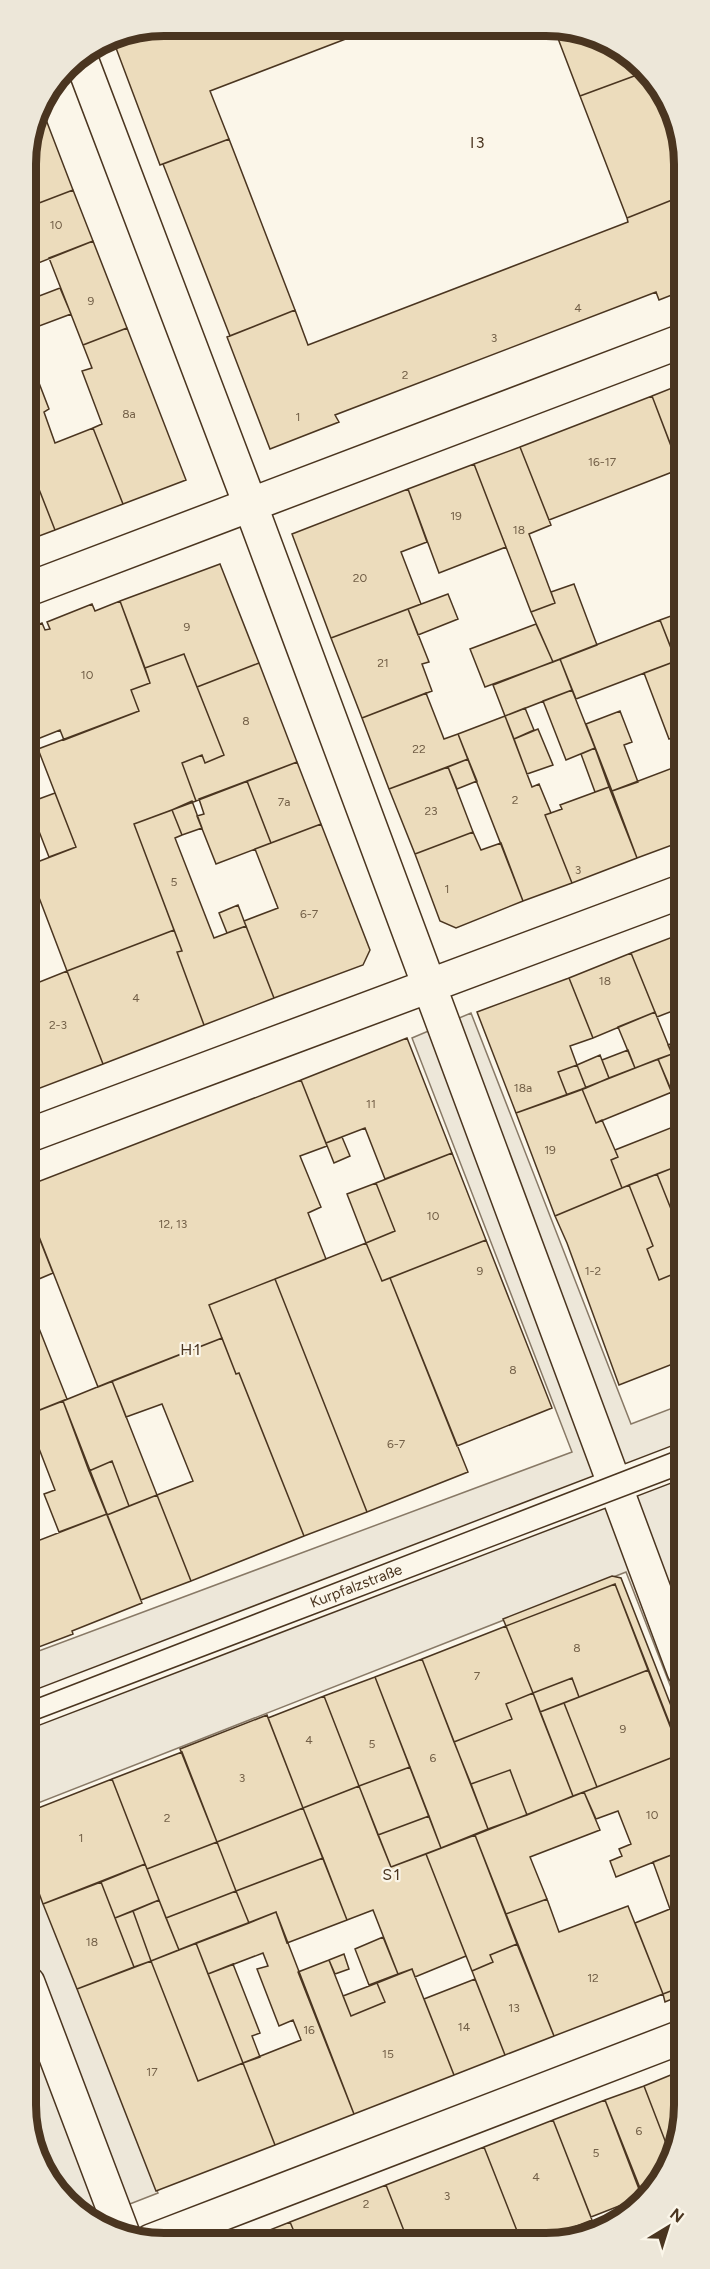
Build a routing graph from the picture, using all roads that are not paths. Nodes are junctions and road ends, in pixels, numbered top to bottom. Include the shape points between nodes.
1 (83, 65) edge
2 (674, 344) edge
3 (250, 504) junction
4 (36, 586) edge
5 (674, 894) edge
6 (429, 985) junction
7 (36, 1133) edge
8 (674, 1463) edge
9 (615, 1486) junction
10 (674, 1644) edge
11 (36, 1708) edge
12 (36, 2004) edge
13 (674, 2040) edge
14 (119, 2225) edge
15 (172, 2233) edge

1 - 3 street
2 - 3 street
3 - 4 street
3 - 6 street
5 - 6 street
6 - 7 street
6 - 9 street
8 - 9 street, Kurpfalzstraße
9 - 10 street
9 - 11 street, Kurpfalzstraße
12 - 14 street
13 - 15 street

